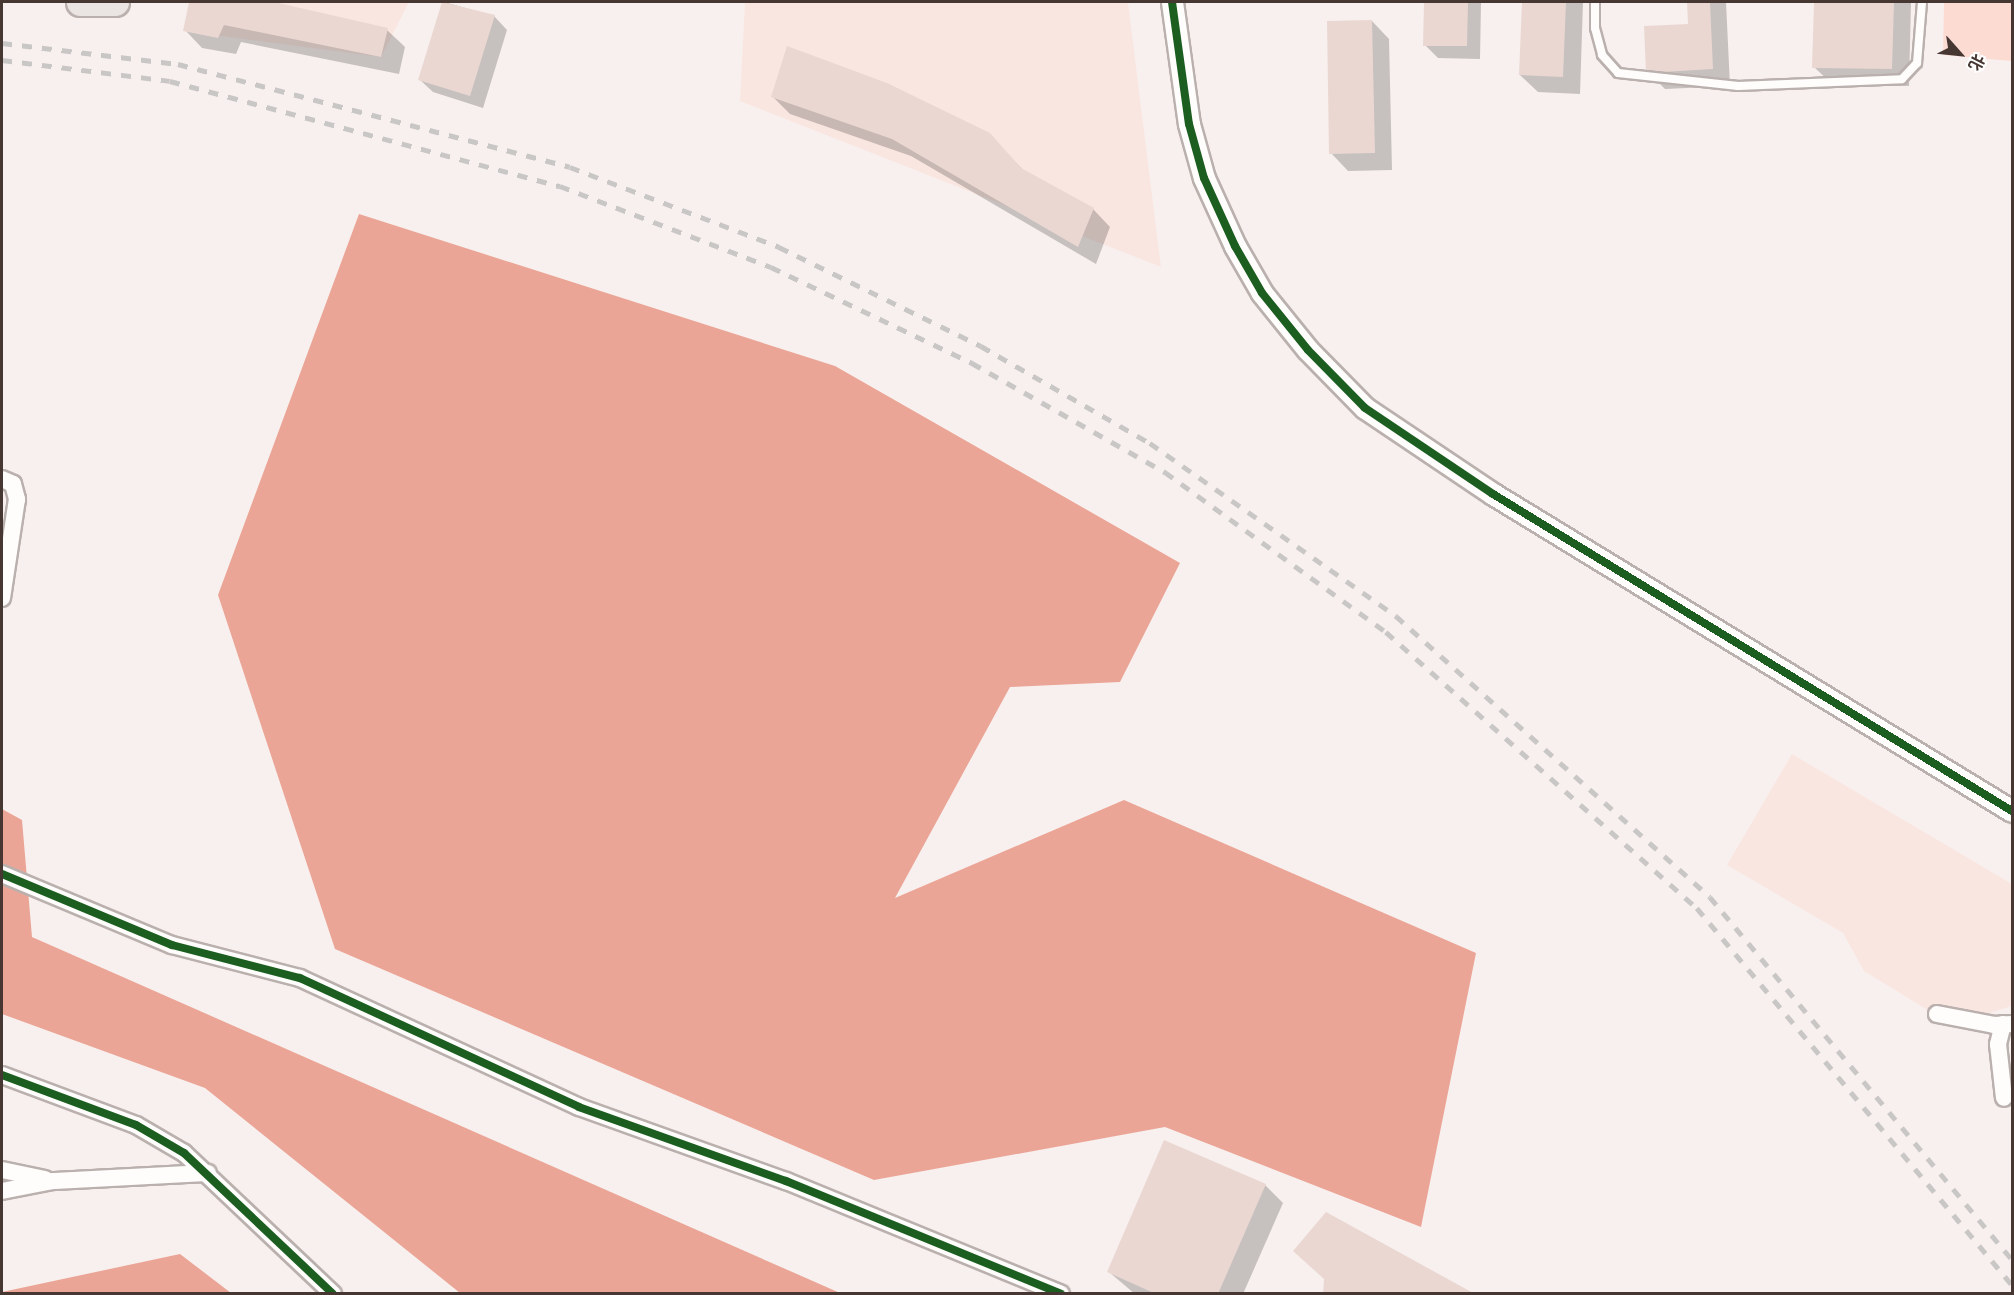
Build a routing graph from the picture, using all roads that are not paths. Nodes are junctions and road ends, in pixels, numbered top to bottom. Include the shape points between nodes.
1 (80, 2) edge
2 (115, 2) edge
3 (1172, 2) edge
4 (1595, 2) edge
5 (1922, 2) edge
6 (2, 479) edge
7 (2, 598) edge
8 (2013, 811) edge
9 (2, 874) edge
10 (1937, 1014) dead end
11 (2008, 1024) edge
12 (2, 1076) edge
13 (2004, 1098) dead end
14 (2, 1170) edge
15 (208, 1173) junction
16 (53, 1181) junction
17 (2, 1191) edge
18 (333, 1293) edge
19 (1061, 1293) edge

1 - 2 main road
3 - 8 street via 1189,124 1204,178 1235,246 1262,293 1308,350 1365,408 1493,494
4 - 5 lane via 1595,28 1602,55 1618,73 1738,86 1902,79 1917,63
6 - 7 street via 13,484 17,500
9 - 19 street via 172,945 300,978 579,1107 786,1181
10 - 11 street
11 - 13 street via 1998,1044
12 - 15 street via 136,1125 184,1153
14 - 16 street
15 - 16 street
15 - 18 street
16 - 17 street

